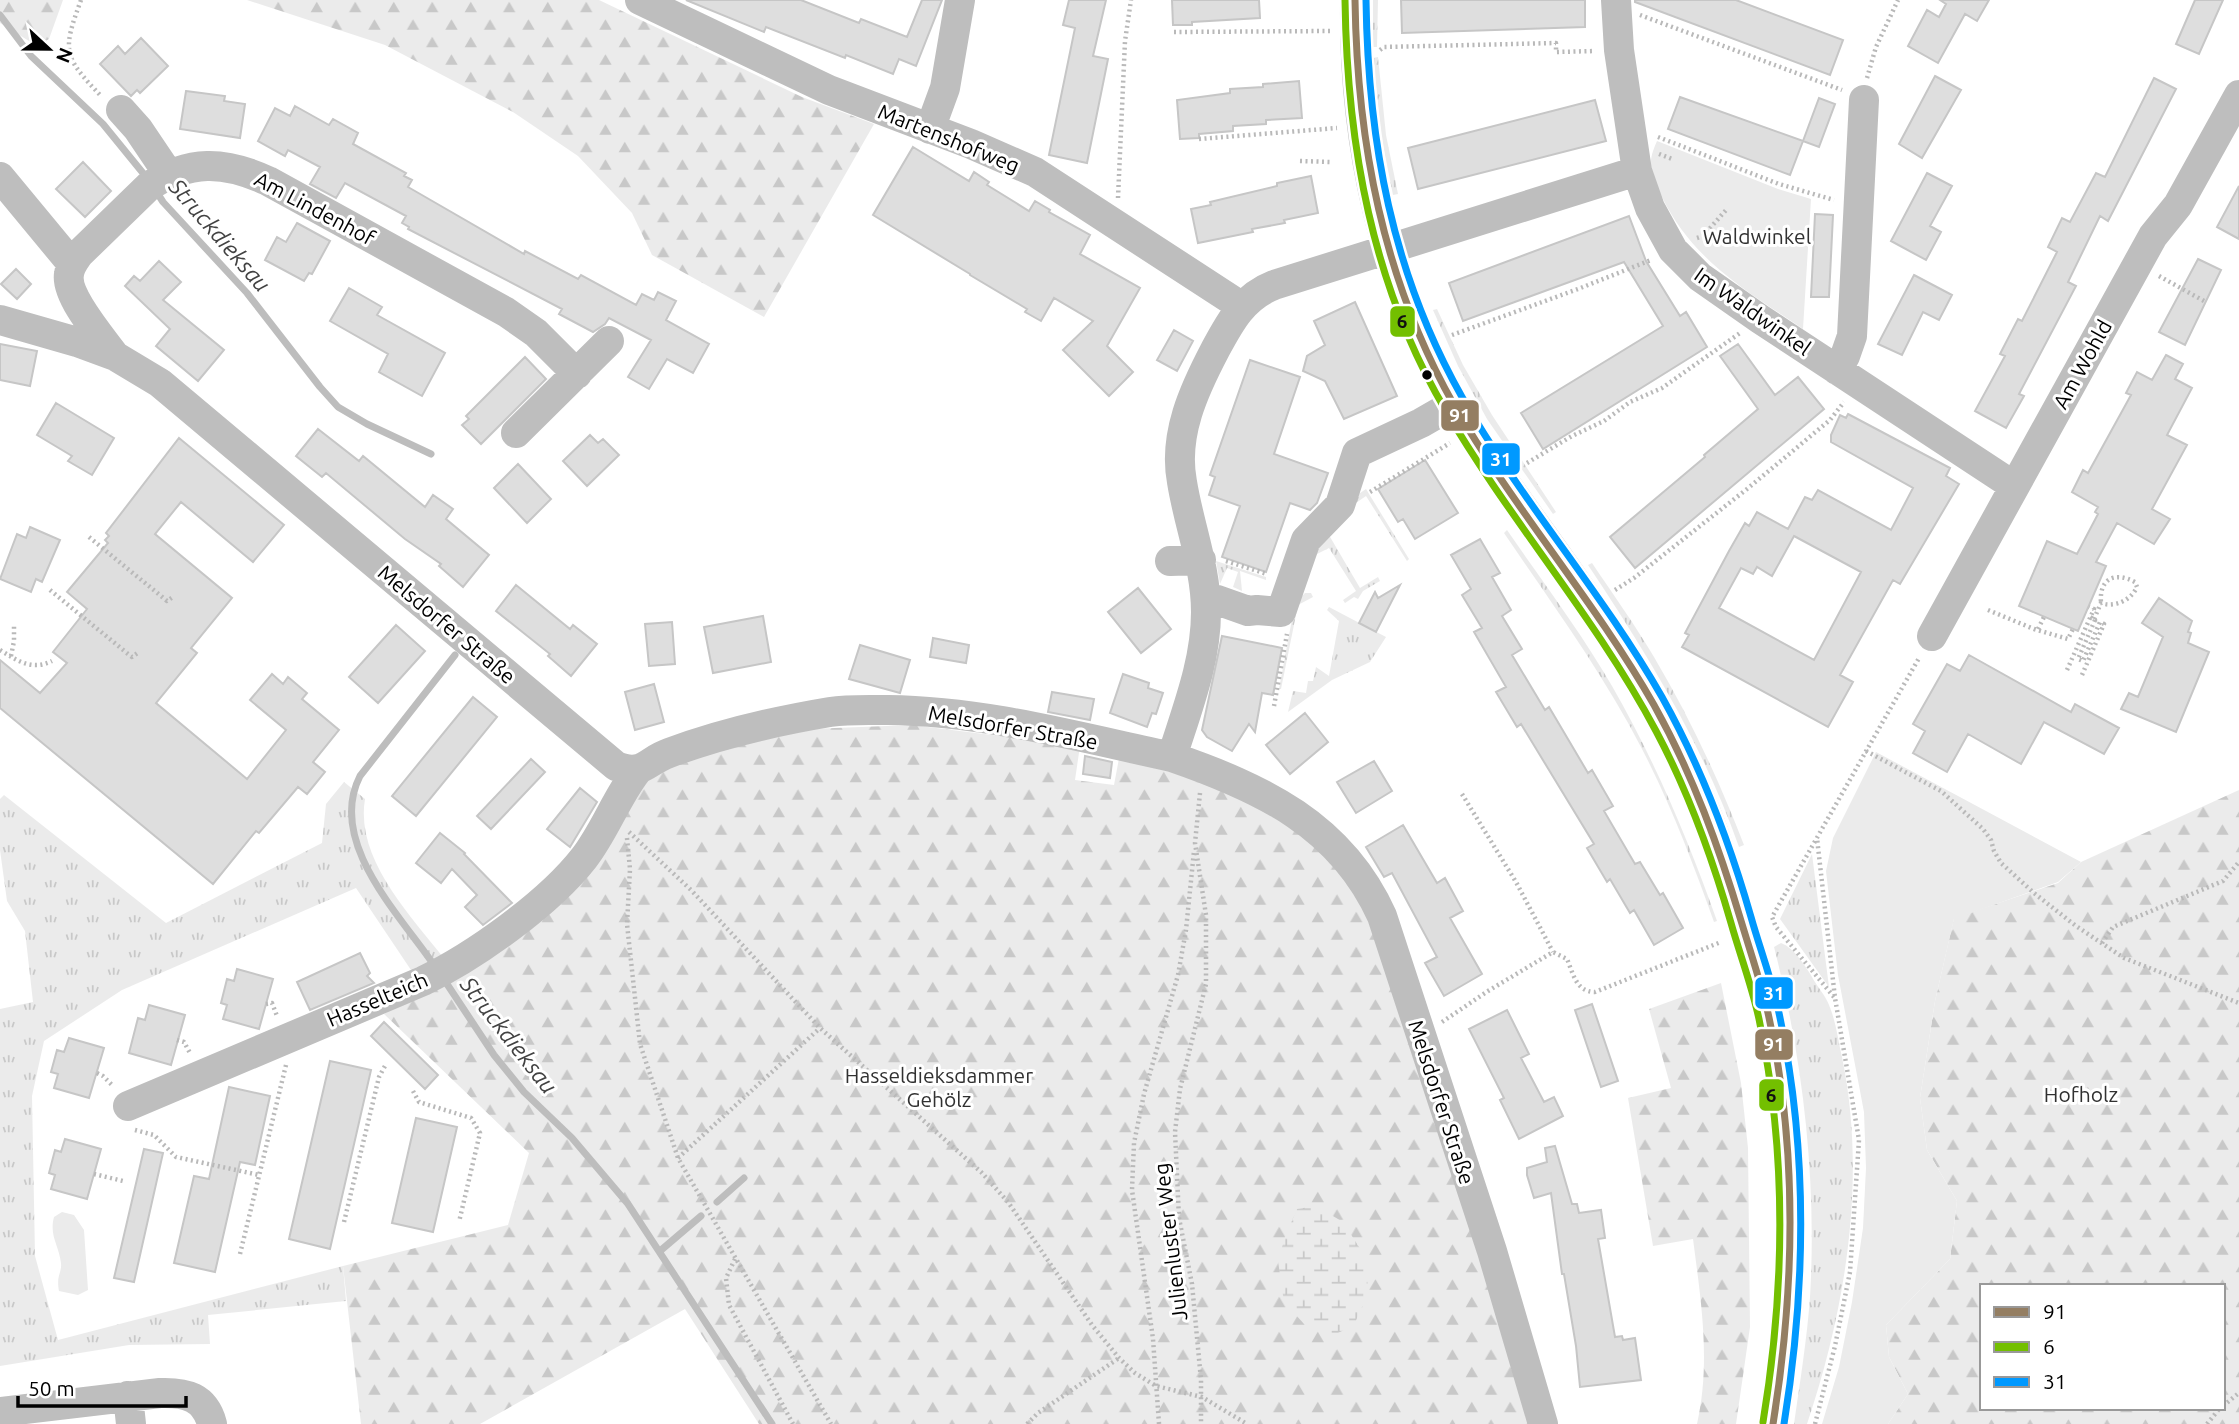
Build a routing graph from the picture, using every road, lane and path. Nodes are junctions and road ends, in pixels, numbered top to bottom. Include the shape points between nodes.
1 (81, 0) edge
2 (640, 0) edge
3 (960, 0) edge
4 (1131, 0) edge
5 (1354, 0) edge
6 (1898, 0) edge
7 (1616, 3) edge
8 (1174, 32) dead end
9 (1354, 41) junction
10 (1573, 52) dead end
11 (1869, 68) dead end
12 (2239, 96) edge
13 (1864, 100) joint
14 (121, 110) joint
15 (1360, 126) junction
16 (930, 129) junction
17 (1199, 139) dead end
18 (1634, 139) junction
19 (1300, 161) dead end
20 (1330, 162) dead end
21 (1637, 171) junction
22 (0, 177) edge
23 (158, 180) junction
24 (1858, 208) junction
25 (1726, 210) dead end
26 (1112, 224) junction
27 (1387, 250) junction
28 (1673, 250) junction
29 (2138, 263) junction
30 (72, 264) junction
31 (2204, 301) dead end
32 (1241, 306) junction
33 (1760, 319) junction
34 (0, 320) edge
35 (1452, 335) dead end
36 (609, 341) dead end
37 (114, 356) junction
38 (576, 374) junction
39 (1847, 376) junction
40 (1462, 416) junction
41 (516, 433) dead end
42 (1527, 463) dead end
43 (1353, 466) junction
44 (2014, 486) junction
45 (89, 537) dead end
46 (124, 556) dead end
47 (1170, 561) dead end
48 (119, 562) junction
49 (1297, 570) junction
50 (147, 575) dead end
51 (142, 580) junction
52 (1204, 582) junction
53 (50, 590) dead end
54 (1615, 590) dead end
55 (173, 597) dead end
56 (2101, 603) junction
57 (2089, 607) dead end
58 (1988, 610) dead end
59 (90, 612) dead end
60 (2044, 617) dead end
61 (85, 618) junction
62 (2092, 618) junction
63 (14, 626) dead end
64 (2038, 629) junction
65 (2073, 629) dead end
66 (113, 630) dead end
67 (1932, 636) joint
68 (107, 637) junction
69 (0, 650) edge
70 (139, 652) dead end
71 (10, 656) junction
72 (52, 661) dead end
73 (2067, 670) dead end
74 (2082, 675) dead end
75 (1866, 751) junction
76 (1172, 757) junction
77 (1203, 767) junction
78 (636, 771) junction
79 (1462, 794) dead end
80 (1817, 838) junction
81 (1195, 843) junction
82 (2239, 862) edge
83 (1719, 943) dead end
84 (2102, 943) junction
85 (1553, 952) junction
86 (1835, 998) junction
87 (2239, 1003) edge
88 (820, 1028) junction
89 (1420, 1036) junction
90 (285, 1038) junction
91 (385, 1066) dead end
92 (413, 1091) dead end
93 (131, 1118) joint
94 (678, 1158) junction
95 (94, 1174) dead end
96 (259, 1175) junction
97 (122, 1181) dead end
98 (344, 1222) dead end
99 (459, 1222) dead end
100 (240, 1254) dead end
101 (736, 1258) junction
102 (1119, 1358) junction
103 (1156, 1386) junction
104 (2239, 1393) edge
105 (1202, 1397) junction
106 (2225, 1405) edge
107 (130, 1410) edge
108 (2219, 1410) edge
109 (0, 1412) edge
110 (56, 1414) edge
111 (212, 1424) edge
112 (793, 1424) edge
113 (831, 1424) edge
114 (1027, 1424) edge
115 (1159, 1424) edge
116 (1201, 1424) edge
117 (1247, 1424) edge
118 (1543, 1424) edge
119 (1773, 1424) edge
120 (1815, 1424) edge
121 (2207, 1424) edge

1 - 14 path via 69,32 69,58 103,97
2 - 16 street, Martenshofweg via 829,90
3 - 16 street via 945,88
4 - 26 path
5 - 9 street
6 - 11 path
7 - 13 path
7 - 18 street, Im Waldwinkel
8 - 9 path
9 - 10 path via 1381,50 1556,43 1556,52
9 - 15 street
12 - 29 street, Am Wohld via 2178,205
13 - 24 street
14 - 23 street via 138,129
15 - 17 path
15 - 27 street
16 - 26 street, Martenshofweg via 1035,172
18 - 21 street, Im Waldwinkel
18 - 24 path via 1654,136 1779,184
19 - 20 path
21 - 27 street
21 - 28 street, Im Waldwinkel via 1650,208
22 - 30 street
23 - 30 street, Am Lindenhof
23 - 38 street, Am Lindenhof via 217,165 268,181 506,312 536,333
24 - 39 street
25 - 28 path via 1703,236
26 - 32 street, Martenshofweg
27 - 32 street via 1274,285
27 - 40 street via 1423,345
28 - 33 street, Im Waldwinkel via 1700,277
28 - 35 path
29 - 31 path
29 - 44 street, Am Wohld
30 - 37 street via 69,284 73,296
32 - 52 street via 1200,378 1181,442 1181,479
33 - 39 street, Im Waldwinkel
33 - 42 path via 1662,388
34 - 37 street, Melsdorfer Straße
36 - 38 street
37 - 78 street, Melsdorfer Straße via 189,405 616,766
38 - 41 street
39 - 44 street, Im Waldwinkel
39 - 54 path via 1830,420
40 - 43 street via 1421,423 1357,453
40 - 43 path via 1444,447 1370,492
40 - 119 street via 1627,659 1691,777 1720,849 1771,1024 1787,1140 1790,1283 1786,1348
43 - 49 street via 1340,505 1306,541
44 - 67 street, Am Wohld
45 - 48 path
46 - 48 path
47 - 52 street
48 - 51 path
49 - 52 path via 1264,574 1219,558
49 - 52 street via 1282,612 1248,611 1217,600
50 - 51 path
51 - 55 path via 167,601
52 - 76 street via 1203,655
53 - 61 path
56 - 56 path via 2102,587 2108,580 2121,576 2135,582 2130,598 2112,606
56 - 62 path
57 - 62 path via 2094,609
58 - 64 path
59 - 61 path
60 - 64 path
61 - 68 path
62 - 73 path
62 - 74 path via 2078,659 2083,661 2100,622 2104,624
63 - 71 path
64 - 65 path via 2068,639
66 - 68 path
67 - 75 path
68 - 70 path via 132,657
69 - 71 path
71 - 72 path via 33,667
75 - 80 path
75 - 84 path via 1941,791 1983,829 2001,863
76 - 77 street, Melsdorfer Straße
76 - 78 street, Melsdorfer Straße via 963,714 867,710 831,712 712,740 667,753
77 - 81 path, Julienluster Weg
77 - 89 street, Melsdorfer Straße via 1294,811 1343,856 1382,916
78 - 90 street, Hasselteich via 583,859 495,938 424,981
79 - 85 path
80 - 86 path
80 - 86 path via 1772,917
81 - 103 path via 1180,963 1134,1143 1132,1190
81 - 105 path, Julienluster Weg via 1206,915 1206,984 1180,1089 1175,1151
82 - 84 path via 2223,881 2113,927
83 - 85 path via 1595,992 1580,987 1567,958
84 - 87 path via 2124,958
85 - 89 path
86 - 120 path via 1859,1140 1858,1171 1850,1272
88 - 94 path
88 - 94 path via 691,890 626,830 630,869 627,924 640,1044
88 - 102 path via 981,1172 1008,1202
89 - 118 street, Melsdorfer Straße via 1492,1251
90 - 93 street, Hasselteich
90 - 96 path via 289,1054
91 - 98 path
92 - 99 path via 419,1102 471,1118 480,1133
93 - 96 path via 176,1157
94 - 101 path
95 - 97 path
96 - 100 path
101 - 112 path via 726,1279 729,1305
101 - 113 path
102 - 103 path
102 - 114 path
103 - 105 path
103 - 115 path
104 - 106 path
105 - 116 path, Julienluster Weg
105 - 117 path
107 - 110 street
107 - 111 street via 160,1393 182,1392 206,1408
108 - 121 path
109 - 110 street

